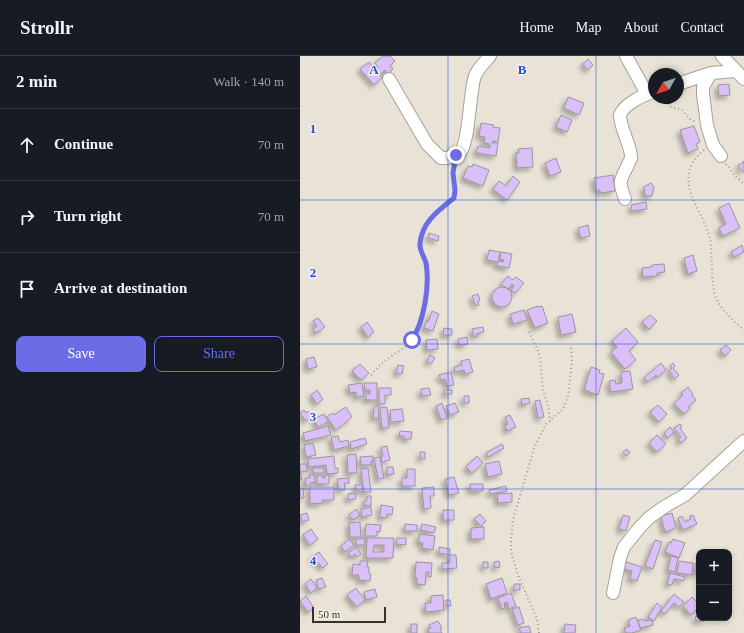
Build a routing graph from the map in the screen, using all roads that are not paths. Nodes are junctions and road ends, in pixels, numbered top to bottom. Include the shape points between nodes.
1 (490, 56) edge
2 (626, 56) edge
3 (722, 56) edge
4 (711, 73) junction
5 (740, 75) edge
6 (389, 80) dead end
7 (684, 82) edge
8 (648, 90) edge
9 (648, 94) edge
10 (721, 156) road end
11 (625, 199) dead end
12 (744, 441) edge
13 (614, 593) dead end

1 - 6 street via 475,76 462,150 448,158 441,158 428,144
2 - 8 street
3 - 5 street
4 - 5 street
4 - 7 street
4 - 10 street via 703,87 707,121 713,145
9 - 11 street via 625,107 620,115 631,159 621,178 620,187
12 - 13 street via 690,492 664,506 640,527 624,547

